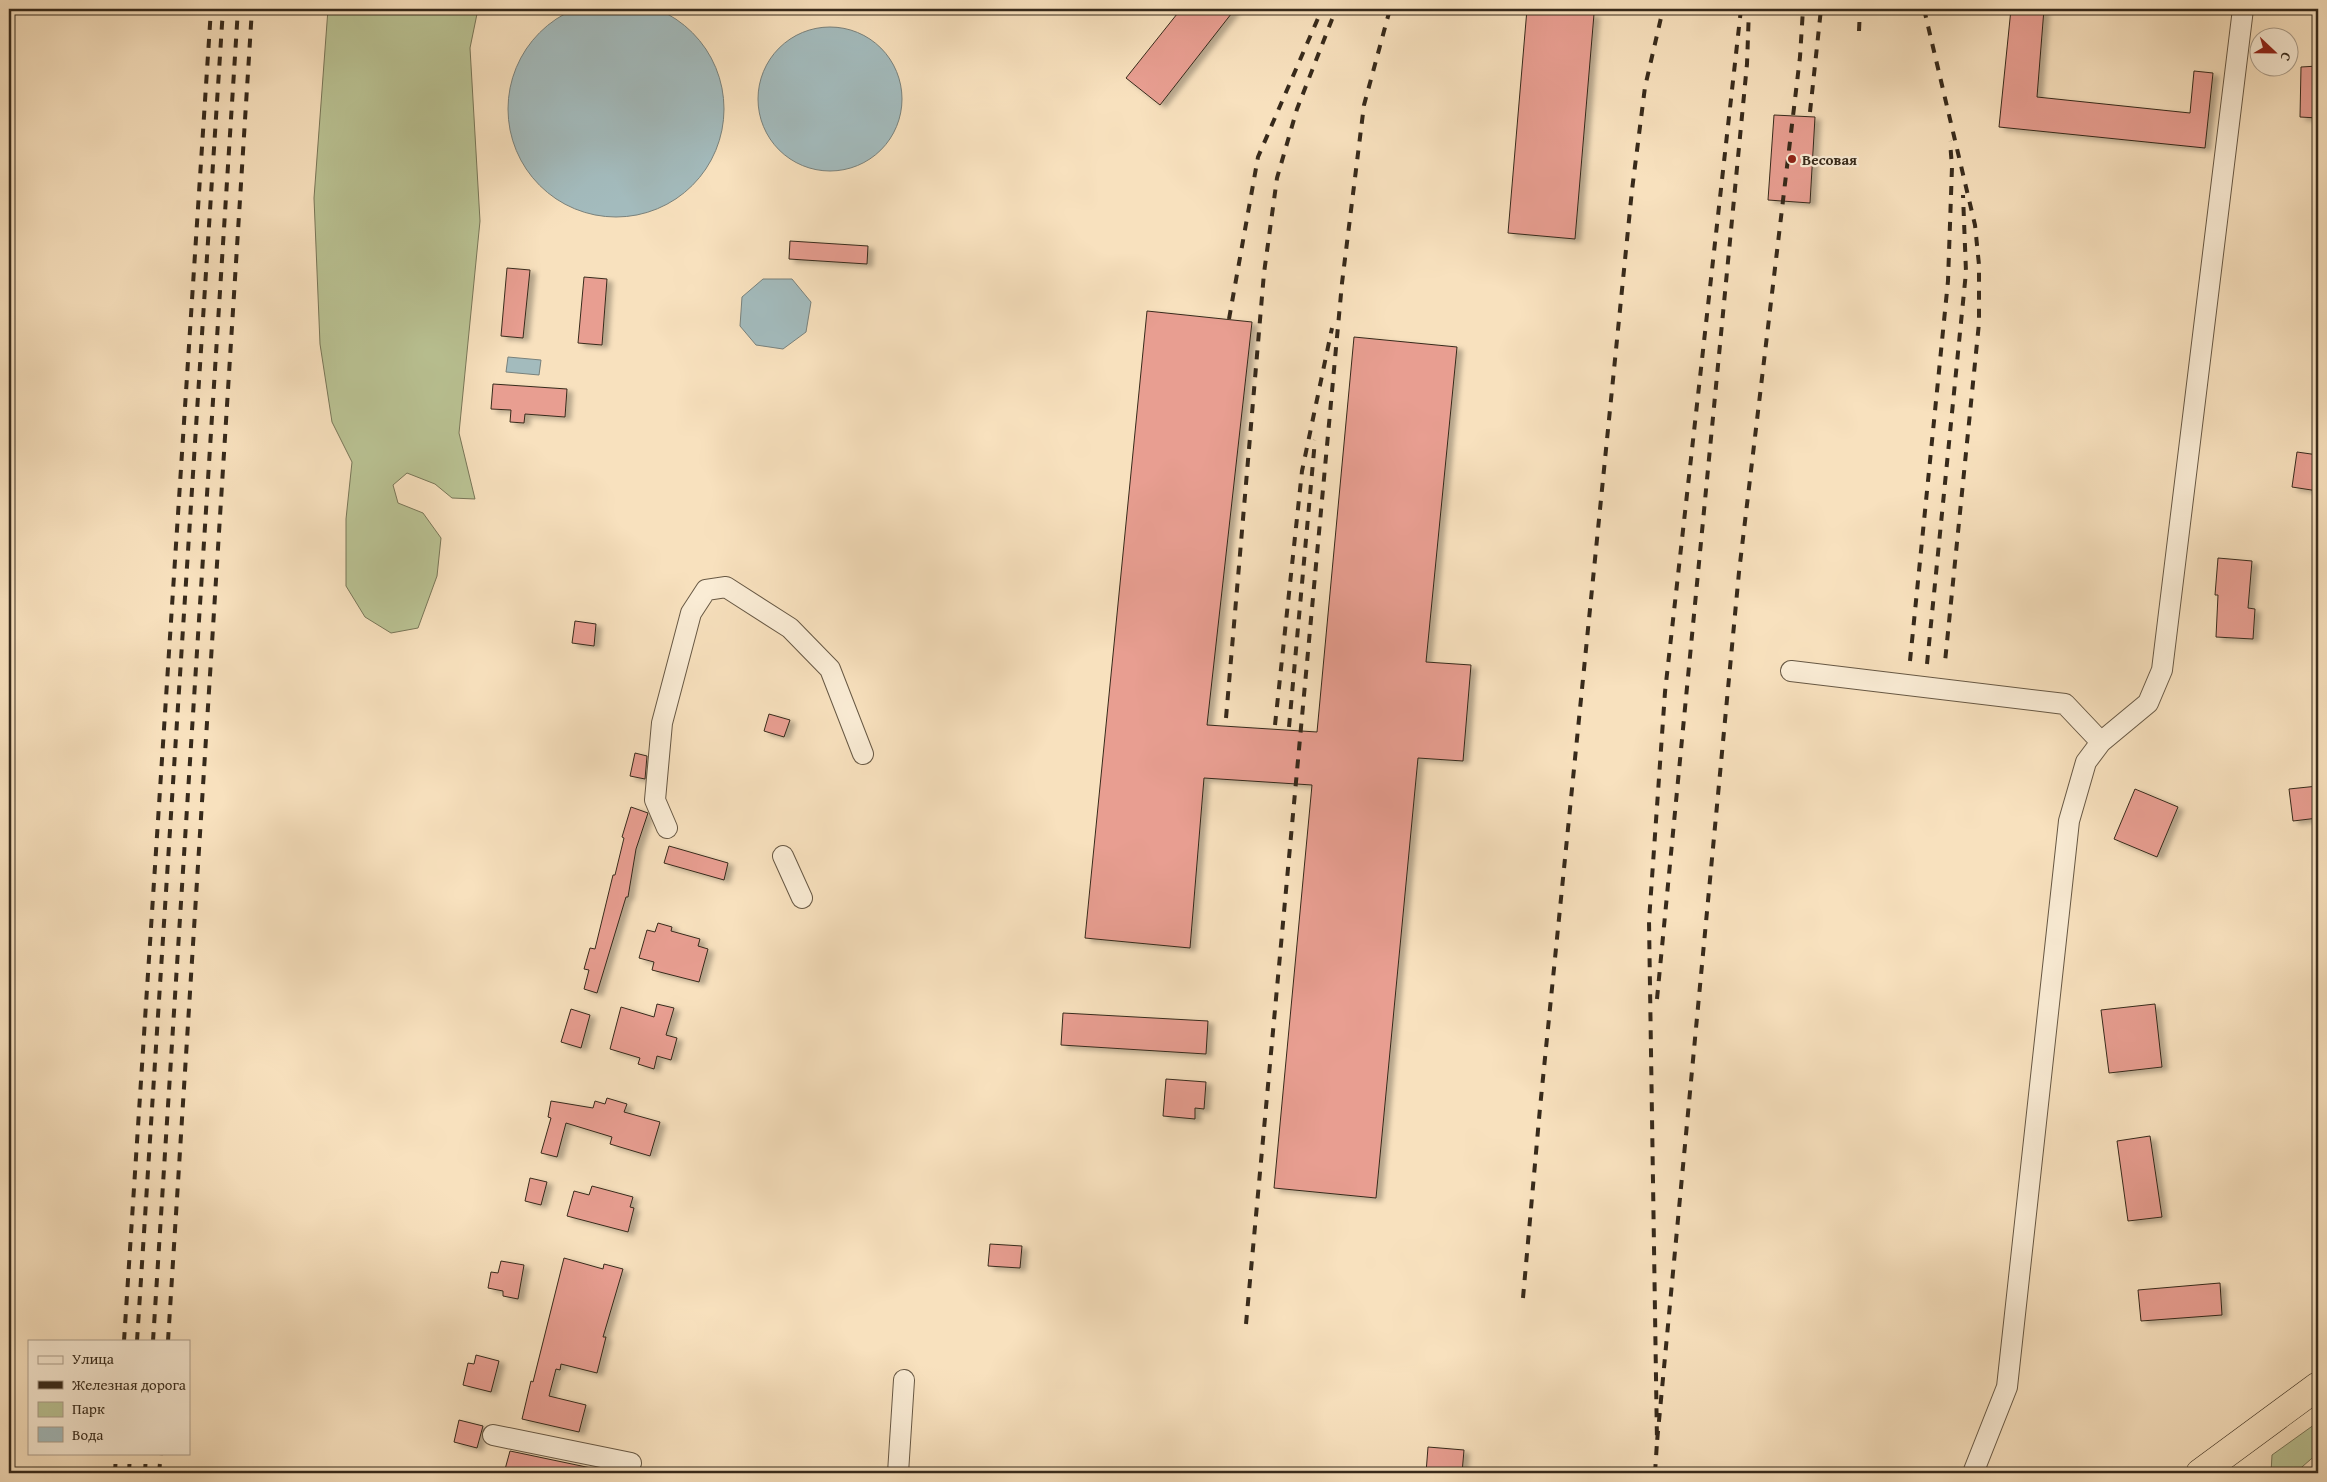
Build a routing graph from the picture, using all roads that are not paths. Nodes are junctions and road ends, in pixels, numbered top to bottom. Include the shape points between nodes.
1 (2243, 9) edge
2 (1791, 671) dead end
3 (2101, 742) junction
4 (863, 754) dead end
5 (668, 828) dead end
6 (783, 856) dead end
7 (802, 898) dead end
8 (904, 1380) dead end
9 (2318, 1386) edge
10 (493, 1435) dead end
11 (632, 1462) dead end
12 (898, 1473) edge
13 (1973, 1473) edge
14 (2200, 1473) edge

1 - 3 street via 2162,670 2148,702
2 - 3 street via 2065,704
3 - 13 street via 2086,762 2069,822 2007,1387
4 - 5 street via 830,669 790,628 726,587 706,590 691,614 662,723 655,800
6 - 7 street
8 - 12 street
9 - 14 highway
10 - 11 street

